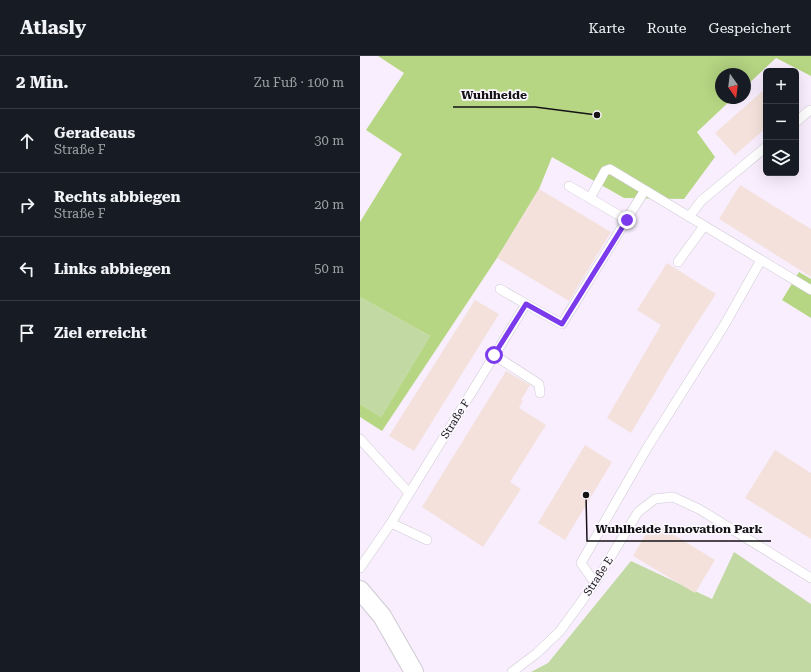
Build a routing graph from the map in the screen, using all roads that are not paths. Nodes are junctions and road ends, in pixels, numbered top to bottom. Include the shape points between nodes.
1 (810, 110) edge
2 (799, 119) edge
3 (763, 149) edge
4 (569, 186) dead end
5 (645, 190) junction
6 (590, 198) junction
7 (689, 217) junction
8 (627, 220) junction
9 (704, 226) junction
10 (762, 260) junction
11 (678, 262) dead end
12 (500, 289) dead end
13 (811, 290) edge
14 (526, 304) junction
15 (494, 355) junction
16 (540, 393) dead end
17 (360, 439) edge
18 (409, 494) junction
19 (391, 523) junction
20 (427, 540) dead end
21 (360, 568) edge
22 (811, 578) edge
23 (595, 583) junction
24 (360, 590) edge
25 (414, 672) edge
26 (512, 672) edge

1 - 2 lane
3 - 7 lane via 701,201
4 - 6 lane
5 - 6 lane via 610,169 605,172
5 - 7 lane
5 - 8 lane
6 - 8 lane
7 - 9 lane
8 - 14 lane via 562,324
9 - 10 lane
9 - 11 lane
10 - 13 lane
10 - 23 lane via 647,448 581,563
12 - 14 lane
14 - 15 lane, Straße F
15 - 16 lane via 539,384
15 - 18 lane, Straße F
17 - 18 lane
18 - 19 lane, Straße F
19 - 20 lane
19 - 21 lane, Straße F
22 - 23 lane, Straße E via 673,497 654,499 638,512
23 - 26 lane, Straße E via 560,631
24 - 25 street via 382,616

